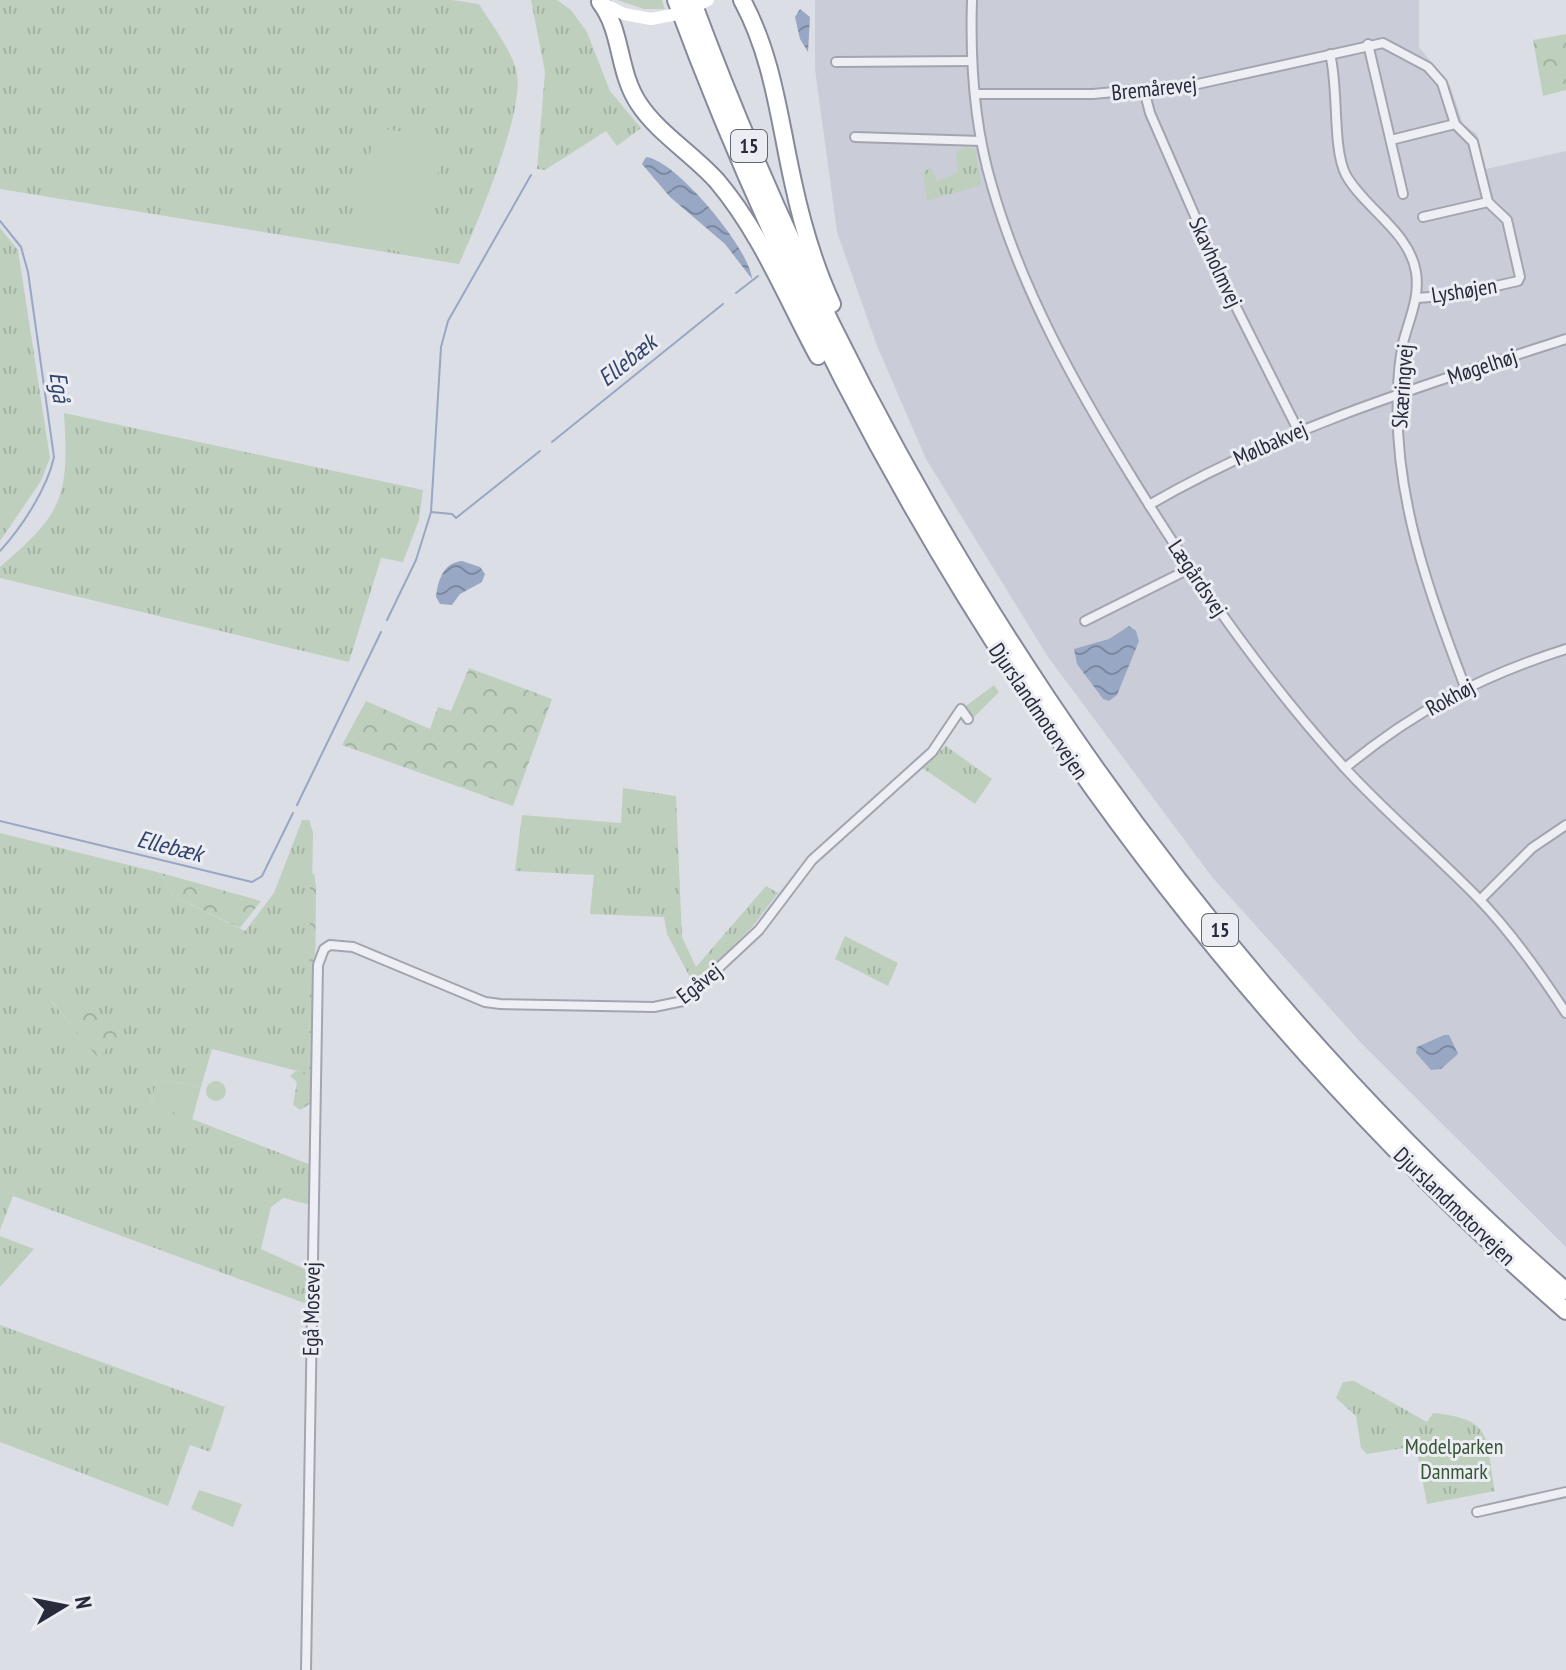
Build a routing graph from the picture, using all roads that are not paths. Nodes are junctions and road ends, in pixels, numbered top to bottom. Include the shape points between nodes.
1 (676, 0) edge
2 (692, 0) edge
3 (708, 0) edge
4 (742, 0) edge
5 (972, 0) edge
6 (599, 1) edge
7 (1368, 44) junction
8 (1330, 54) junction
9 (972, 61) junction
10 (836, 62) dead end
11 (1144, 90) junction
12 (975, 94) junction
13 (1455, 124) junction
14 (855, 137) dead end
15 (1391, 140) junction
16 (981, 141) junction
17 (1403, 194) dead end
18 (1488, 202) junction
19 (1423, 217) dead end
20 (1417, 298) junction
21 (1566, 339) edge
22 (1397, 394) junction
23 (1298, 430) junction
24 (1149, 505) junction
25 (935, 518) junction
26 (1191, 568) junction
27 (1085, 621) dead end
28 (1566, 649) edge
29 (1007, 665) junction
30 (1465, 687) junction
31 (968, 719) dead end
32 (1345, 768) junction
33 (1566, 825) edge
34 (1480, 900) junction
35 (324, 949) joint
36 (1566, 1013) edge
37 (1566, 1291) edge
38 (1566, 1311) edge
39 (1566, 1492) edge
40 (1477, 1512) dead end
41 (306, 1670) edge

1 - 29 highway, Djurslandmotorvejen / 15 via 754,197 807,311 915,515
2 - 25 highway, Djurslandmotorvejen / 15 via 813,289
3 - 6 street, bridge via 683,13 651,19 624,14
4 - 25 highway via 776,91 793,183 822,283
5 - 9 street, Lægårdsvej
6 - 29 highway via 612,19 622,67 638,102 738,208 910,520
7 - 8 street, Lyshøjen
7 - 13 street, Lyshøjen via 1398,48 1434,73
7 - 15 street
8 - 11 street, Bremårevej via 1207,82
8 - 20 street, Skæringvej via 1345,174 1411,255
9 - 10 street
9 - 12 street, Lægårdsvej
11 - 12 street, Bremårevej
11 - 23 street, Skavholmvej via 1226,287
12 - 16 street, Lægårdsvej
13 - 15 street
13 - 18 street, Lyshøjen via 1473,142
14 - 16 street
15 - 17 street
16 - 24 street, Lægårdsvej via 1004,224 1043,318
18 - 19 street
18 - 20 street, Lyshøjen via 1507,220 1518,281
20 - 22 street, Skæringvej via 1402,350
21 - 22 street, Møgelhøj
22 - 23 street, Mølbakvej
22 - 30 street, Skæringvej via 1400,466 1411,525
23 - 24 street, Mølbakvej
24 - 26 street, Lægårdsvej
25 - 37 highway, Djurslandmotorvejen / 15 via 1074,738 1219,929 1357,1088
26 - 27 street
26 - 32 street, Lægårdsvej via 1239,637
28 - 30 street, Rokhøj
29 - 38 highway, Djurslandmotorvejen / 15 via 1132,844 1264,1006 1419,1173
30 - 32 street, Rokhøj via 1383,737
31 - 35 street, Egåvej via 961,709 932,752 812,860 759,930 683,1001 654,1007 500,1004 353,947
32 - 34 street, Lægårdsvej
33 - 34 street via 1532,848
34 - 36 street, Lægårdsvej
35 - 41 street, Egå Mosevej via 318,965
39 - 40 street

